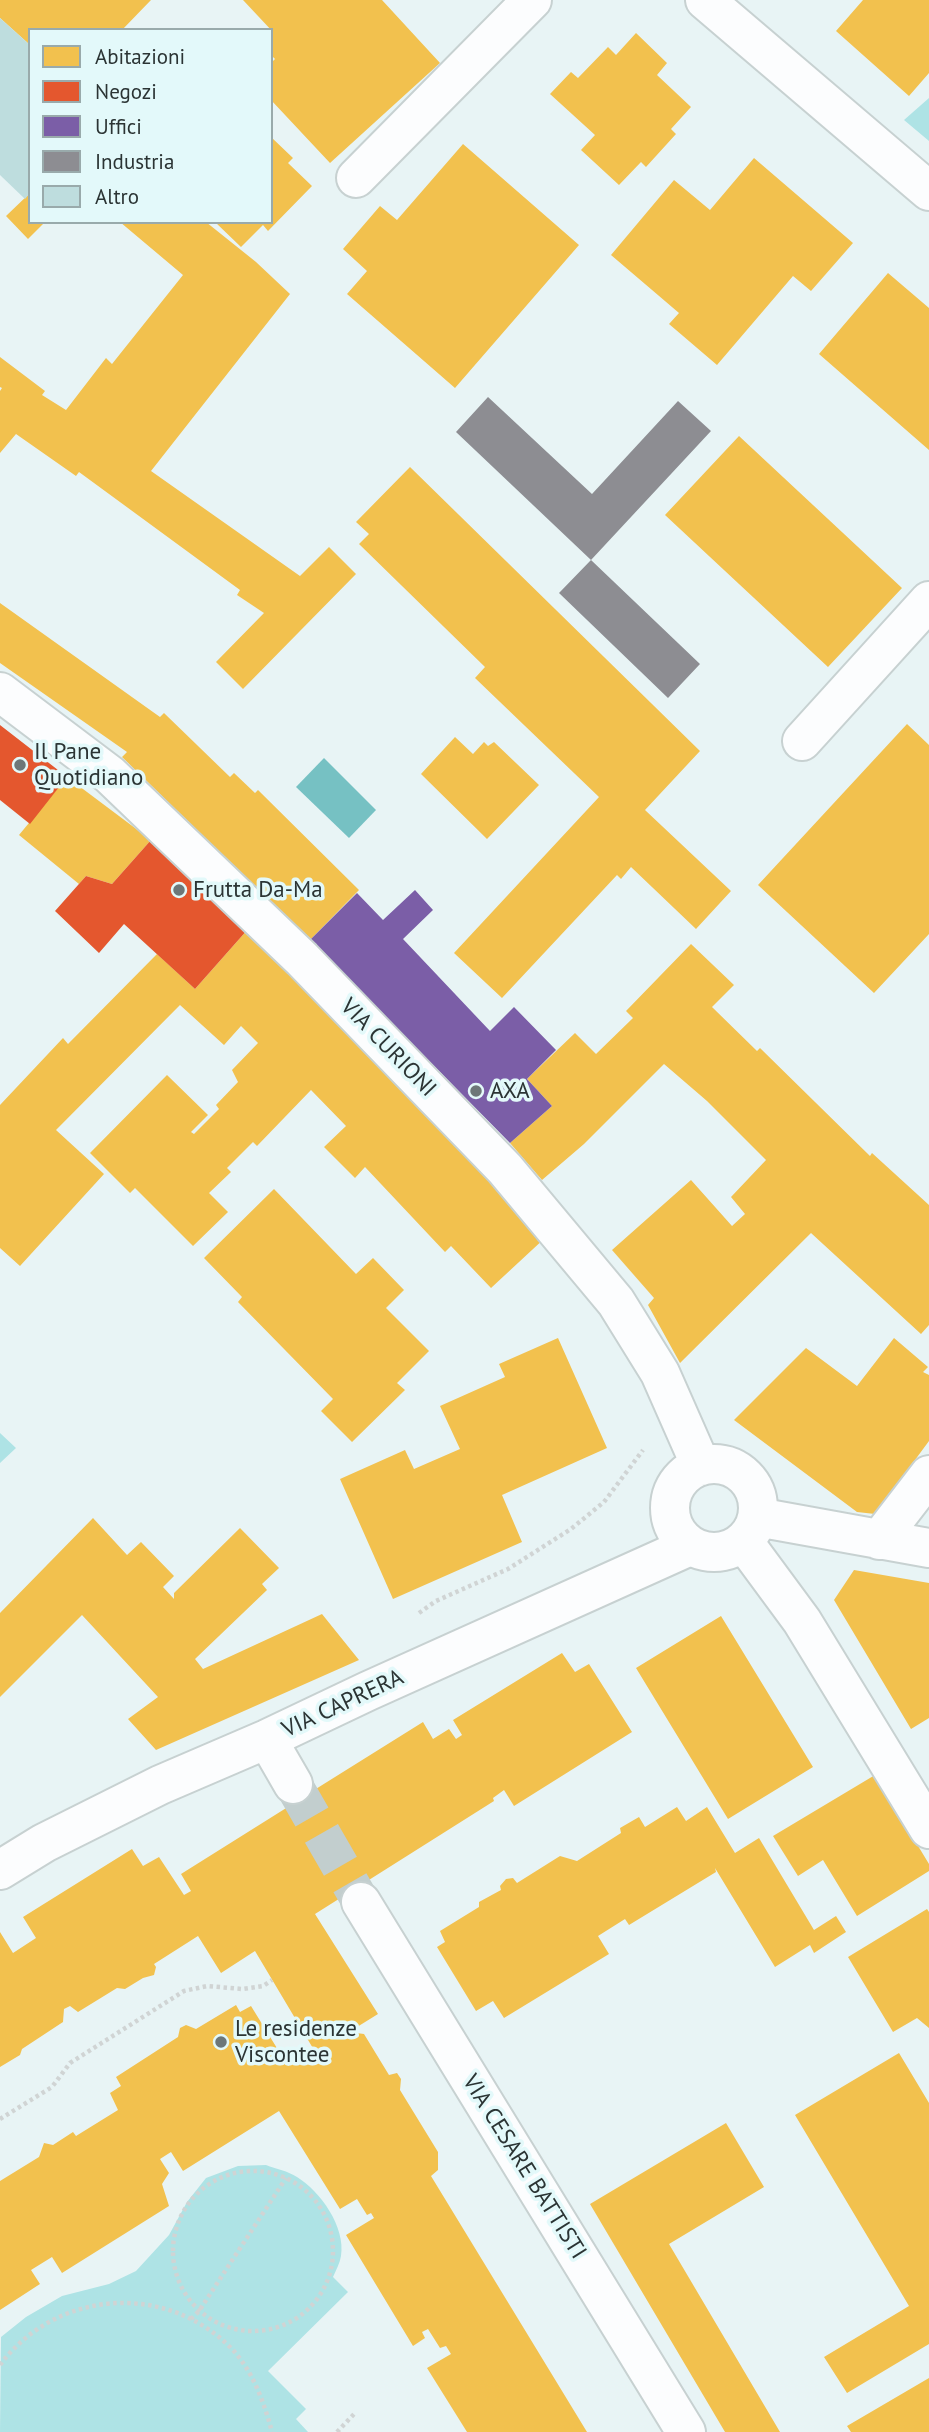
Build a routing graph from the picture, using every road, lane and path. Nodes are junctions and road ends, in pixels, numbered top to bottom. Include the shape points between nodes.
1 (532, 0) edge
2 (705, 0) edge
3 (356, 178) dead end
4 (929, 191) edge
5 (929, 601) edge
6 (0, 692) edge
7 (802, 741) dead end
8 (649, 1443) dead end
9 (701, 1466) junction
10 (929, 1475) edge
11 (750, 1529) junction
12 (878, 1540) junction
13 (690, 1546) junction
14 (929, 1548) edge
15 (417, 1614) dead end
16 (267, 1739) junction
17 (293, 1784) tunnel mouth
18 (929, 1829) edge
19 (5, 1857) edge
20 (361, 1902) tunnel mouth
21 (272, 1980) dead end
22 (0, 2119) edge
23 (286, 2178) junction
24 (199, 2311) junction
25 (191, 2319) junction
26 (0, 2365) edge
27 (356, 2412) dead end
28 (272, 2432) edge
29 (337, 2432) edge
30 (685, 2432) edge

1 - 3 street
2 - 4 street
5 - 7 street
6 - 9 street, VIA CURIONI via 110,775 302,959 505,1169 616,1303 660,1373
8 - 15 path via 604,1502 572,1529 508,1569
9 - 11 street via 731,1467 753,1488 758,1502
9 - 13 street via 677,1483 669,1510 672,1524
10 - 12 street
11 - 12 street
11 - 13 street via 731,1549 717,1553
11 - 18 street
12 - 14 street
13 - 16 street, VIA CAPRERA
16 - 17 street
16 - 19 street, VIA CAPRERA
20 - 30 street, VIA CESARE BATTISTI
21 - 22 path via 242,1989 207,1986 184,1991 71,2063 52,2087
23 - 24 path
23 - 24 path via 262,2171 237,2172 213,2181 194,2197 180,2218 173,2243 174,2268
23 - 24 path via 310,2193 326,2216 334,2242 332,2271 321,2296 302,2316 277,2329 250,2332 223,2326
24 - 25 path
25 - 26 path via 146,2304 98,2304 53,2317 14,2345
25 - 28 path via 230,2347 257,2386
27 - 29 path

